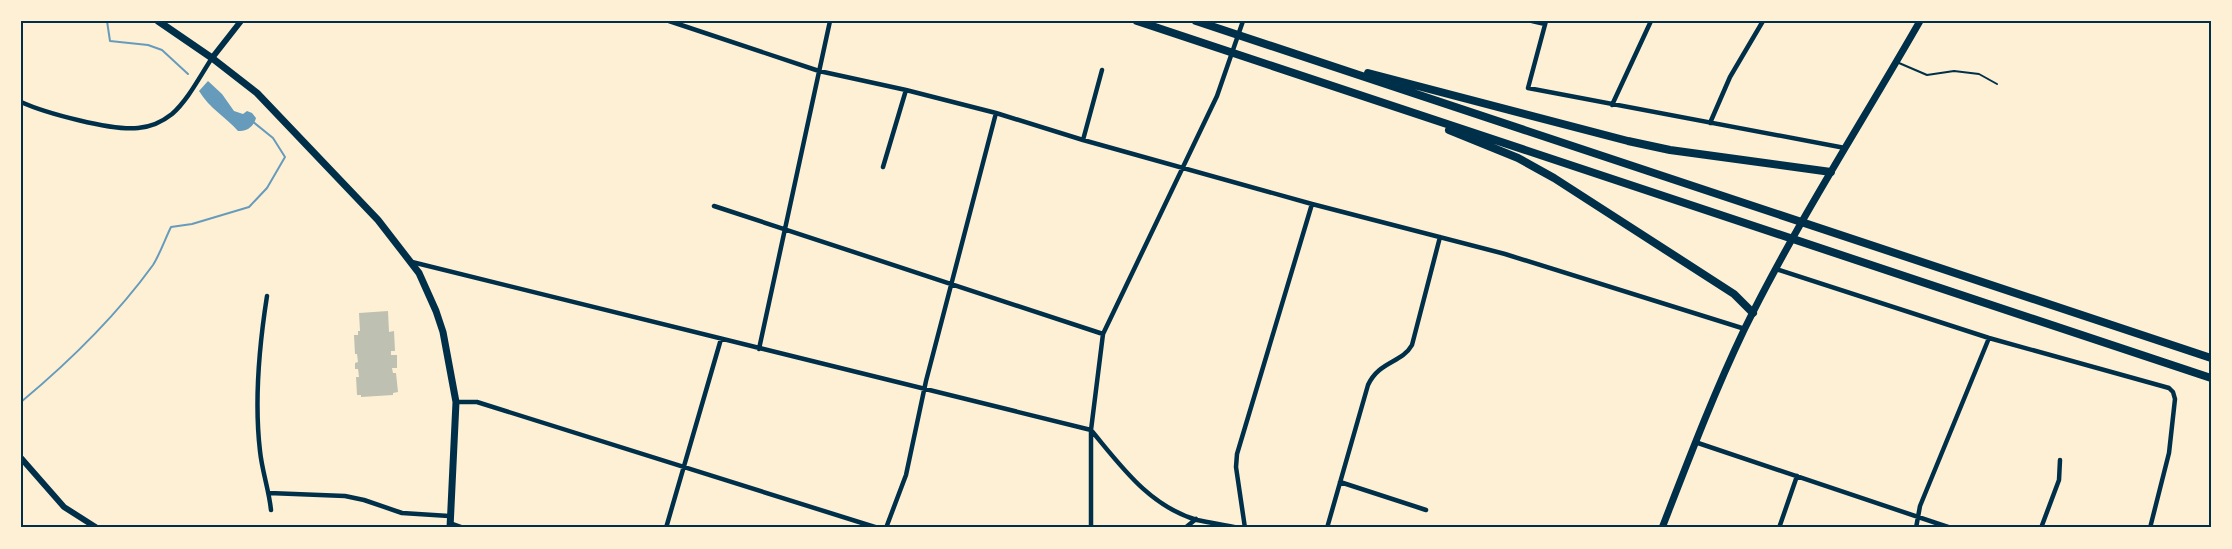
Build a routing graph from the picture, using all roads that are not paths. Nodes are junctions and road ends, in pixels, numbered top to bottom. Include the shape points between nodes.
1 (159, 21) edge
2 (241, 21) edge
3 (669, 21) edge
4 (830, 21) edge
5 (1137, 21) edge
6 (1196, 21) edge
7 (1243, 21) edge
8 (1532, 21) edge
9 (1651, 21) edge
10 (1763, 21) edge
11 (1920, 21) edge
12 (1545, 23) edge
13 (683, 24) edge
14 (1287, 51) junction
15 (212, 58) junction
16 (1896, 62) junction
17 (1102, 70) dead end
18 (819, 71) junction
19 (1997, 84) dead end
20 (906, 90) junction
21 (1365, 97) junction
22 (21, 102) edge
23 (1612, 105) junction
24 (996, 113) junction
25 (1710, 123) junction
26 (1083, 140) junction
27 (1845, 148) junction
28 (883, 167) dead end
29 (1184, 168) junction
30 (1831, 172) junction
31 (1312, 204) junction
32 (714, 206) dead end
33 (785, 231) junction
34 (1440, 237) junction
35 (412, 262) junction
36 (1776, 269) junction
37 (952, 283) junction
38 (267, 296) dead end
39 (1753, 313) junction
40 (1745, 329) junction
41 (1103, 334) junction
42 (1989, 338) junction
43 (722, 339) junction
44 (759, 349) junction
45 (2211, 358) edge
46 (2211, 378) edge
47 (924, 390) junction
48 (456, 402) junction
49 (1092, 430) junction
50 (1695, 442) junction
51 (21, 458) edge
52 (2060, 460) dead end
53 (684, 468) junction
54 (1797, 476) junction
55 (1340, 482) junction
56 (269, 493) junction
57 (271, 510) dead end
58 (1426, 510) dead end
59 (1918, 518) junction
60 (1196, 519) junction
61 (449, 522) edge
62 (97, 528) edge
63 (464, 528) edge
64 (666, 528) edge
65 (878, 528) edge
66 (886, 528) edge
67 (1091, 528) edge
68 (1185, 528) edge
69 (1239, 528) edge
70 (1245, 528) edge
71 (1326, 528) edge
72 (1662, 528) edge
73 (1779, 528) edge
74 (1916, 528) edge
75 (1951, 528) edge
76 (2041, 528) edge
77 (2150, 528) edge

1 - 15 main road
2 - 15 street
3 - 13 street
4 - 18 street
5 - 21 highway
6 - 14 highway
7 - 29 street via 1218,96
8 - 12 street
9 - 23 street
10 - 25 street via 1730,77
11 - 16 main road
12 - 23 street via 1528,88
13 - 18 street
14 - 30 highway via 1628,141
14 - 45 highway
15 - 22 street via 174,112 150,125 112,126
15 - 35 main road via 277,112 378,219
16 - 19 lane via 1927,75 1954,71 1979,74
16 - 27 main road
17 - 26 street
18 - 20 street
18 - 33 street
20 - 24 street
20 - 28 street
21 - 39 highway via 1527,163 1734,294
21 - 46 highway
23 - 25 street
24 - 26 street
24 - 37 street
25 - 27 street
26 - 29 street
27 - 30 main road
29 - 31 street
29 - 41 street
30 - 36 main road
31 - 34 street
31 - 70 street via 1237,454
32 - 33 street
33 - 37 street
33 - 44 street
34 - 40 street
34 - 55 street via 1412,345 1407,353 1382,366 1370,380
35 - 43 street
35 - 48 main road via 443,332
36 - 39 main road
36 - 42 street
37 - 41 street
37 - 47 street
38 - 56 street via 257,395 260,453
39 - 40 main road
40 - 50 main road
41 - 49 street
42 - 59 street
42 - 77 street via 2173,392 2169,453
43 - 44 street
43 - 53 street
44 - 47 street
47 - 49 street
47 - 66 street via 906,474
48 - 53 street via 477,402
48 - 61 main road
49 - 60 street via 1149,495
49 - 67 street
50 - 54 street
50 - 72 main road
51 - 62 street via 64,507
52 - 76 street via 2059,480
53 - 64 street
53 - 65 street
54 - 59 street
54 - 73 street
55 - 58 street
55 - 71 street
56 - 57 street
56 - 61 street via 345,496
59 - 74 street
59 - 75 street
60 - 68 street
60 - 69 street
61 - 63 street

